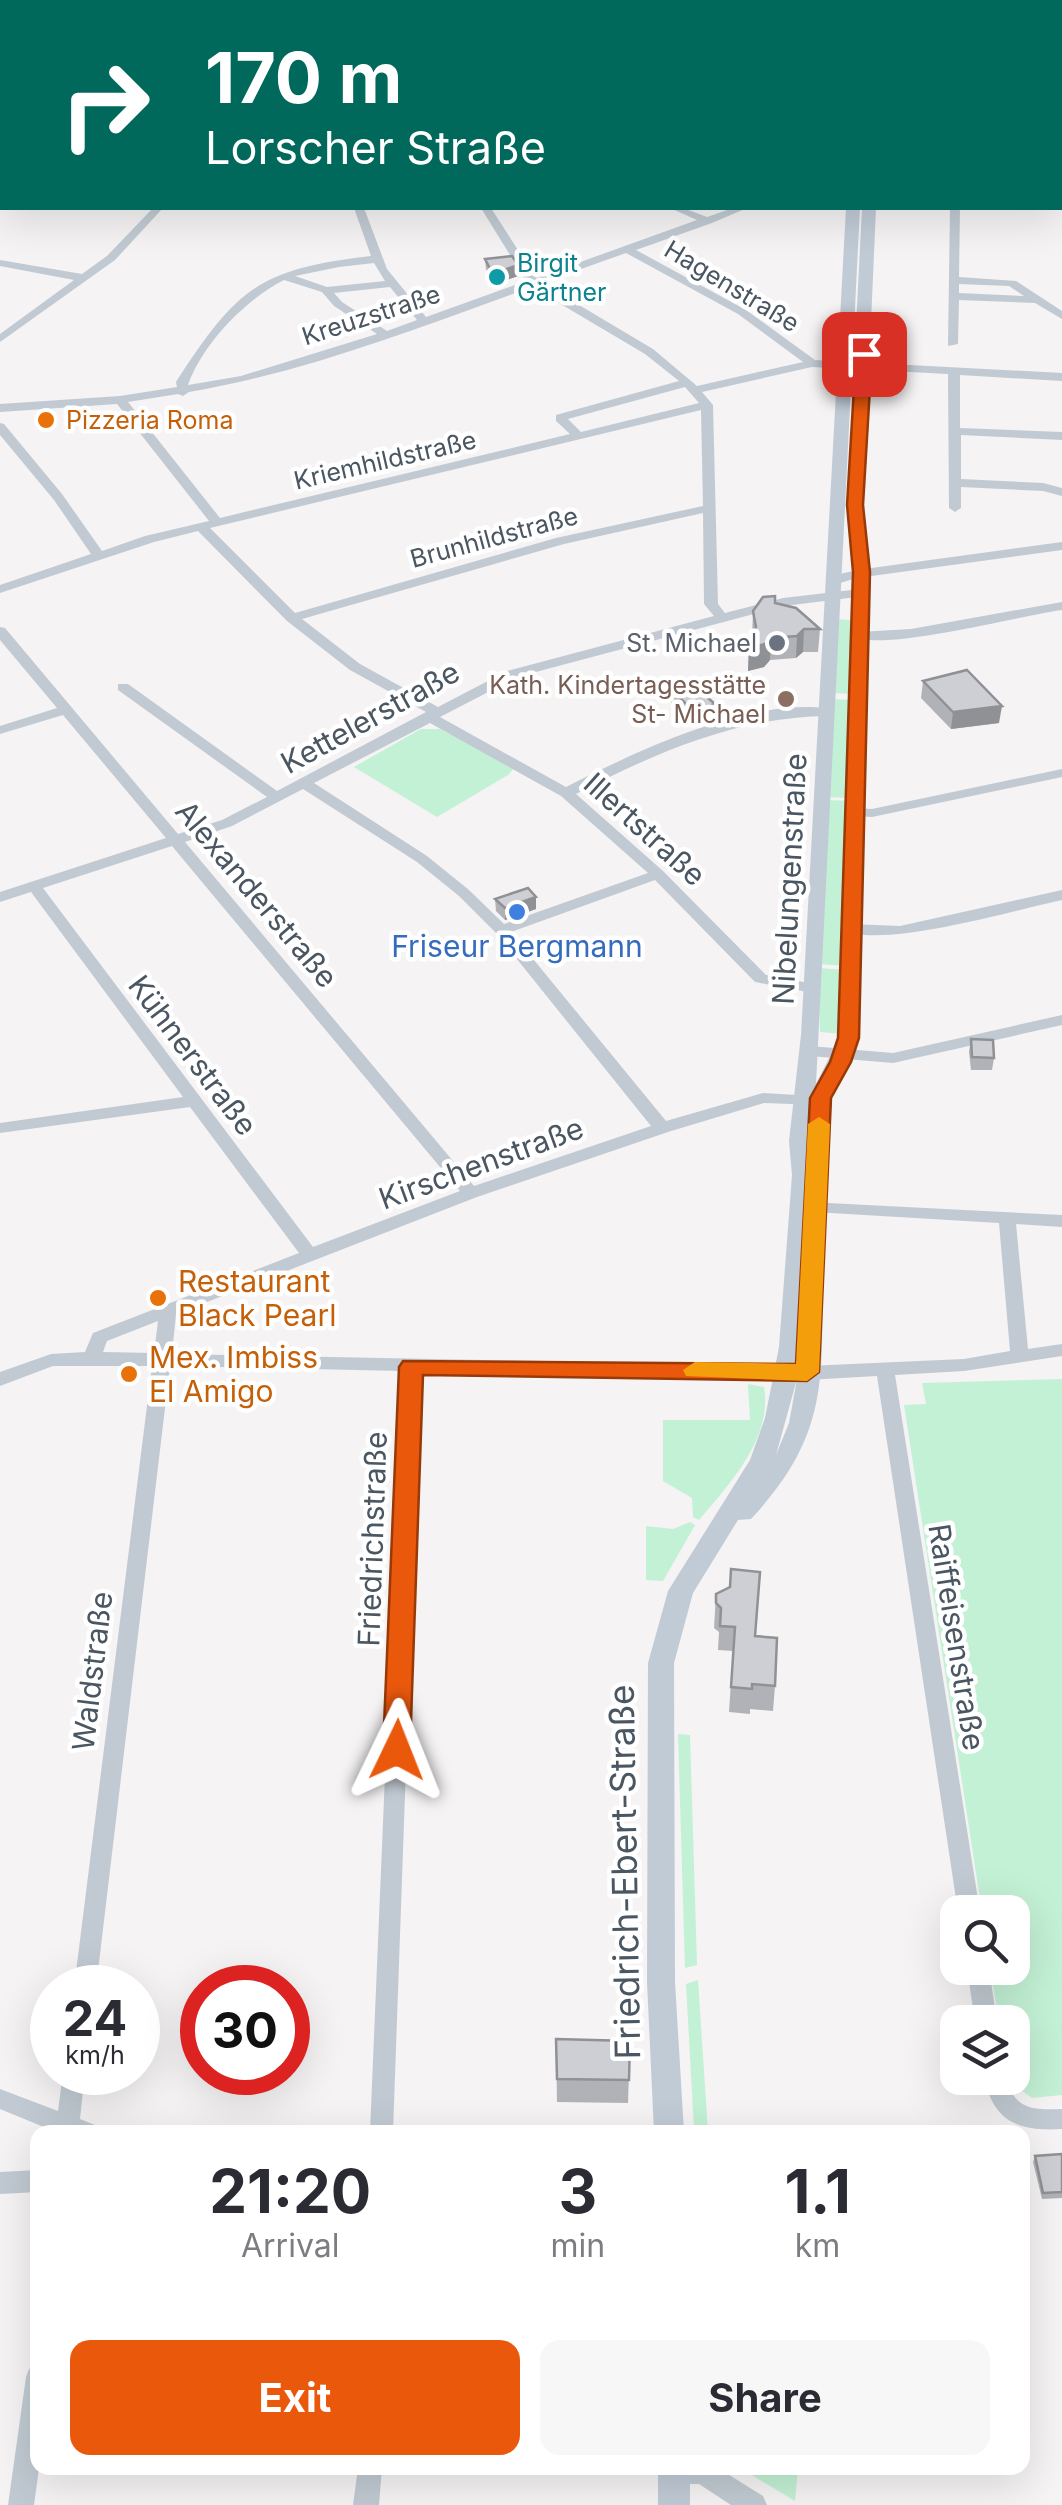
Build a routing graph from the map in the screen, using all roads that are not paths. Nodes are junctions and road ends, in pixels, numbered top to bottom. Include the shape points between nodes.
1 (156, 210) edge
2 (359, 210) edge
3 (487, 210) edge
4 (680, 210) edge
5 (736, 210) edge
6 (852, 210) edge
7 (870, 210) edge
8 (956, 210) edge
9 (708, 220) junction
10 (627, 249) junction
11 (378, 259) junction
12 (0, 262) edge
13 (281, 276) junction
14 (84, 278) junction
15 (954, 280) junction
16 (393, 283) junction
17 (534, 283) junction
18 (326, 290) junction
19 (954, 296) junction
20 (1038, 300) junction
21 (1062, 316) edge
22 (424, 322) junction
23 (386, 335) junction
24 (0, 339) edge
25 (952, 344) dead end
26 (812, 363) junction
27 (855, 365) junction
28 (954, 371) junction
29 (1062, 377) edge
30 (692, 386) junction
31 (183, 392) junction
32 (120, 400) junction
33 (708, 405) junction
34 (0, 408) edge
35 (0, 427) edge
36 (956, 431) junction
37 (579, 436) junction
38 (1062, 436) edge
39 (956, 483) junction
40 (1062, 492) edge
41 (709, 508) junction
42 (955, 508) dead end
43 (216, 523) junction
44 (201, 527) junction
45 (1062, 546) edge
46 (98, 554) junction
47 (862, 572) junction
48 (833, 580) junction
49 (0, 589) edge
50 (860, 601) junction
51 (1062, 606) edge
52 (292, 618) junction
53 (720, 618) junction
54 (0, 630) edge
55 (859, 636) junction
56 (123, 687) dead end
57 (66, 710) junction
58 (827, 712) junction
59 (432, 714) junction
60 (0, 730) edge
61 (1062, 773) edge
62 (306, 784) junction
63 (566, 794) junction
64 (278, 798) junction
65 (854, 812) junction
66 (176, 840) junction
67 (658, 874) junction
68 (34, 886) junction
69 (1062, 895) edge
70 (0, 898) edge
71 (852, 929) junction
72 (501, 930) junction
73 (813, 988) junction
74 (1062, 1020) edge
75 (810, 1051) junction
76 (844, 1055) junction
77 (192, 1101) junction
78 (813, 1101) junction
79 (0, 1128) edge
80 (662, 1128) junction
81 (471, 1193) junction
82 (814, 1206) junction
83 (1007, 1218) junction
84 (1062, 1222) edge
85 (309, 1254) junction
86 (168, 1310) junction
87 (1062, 1350) edge
88 (91, 1358) junction
89 (1020, 1358) junction
90 (164, 1362) junction
91 (411, 1367) junction
92 (885, 1370) junction
93 (797, 1372) junction
94 (0, 1379) edge
95 (966, 1895) edge
96 (87, 1965) edge
97 (74, 2095) edge
98 (1001, 2095) edge
99 (0, 2099) edge
100 (1062, 2119) edge
101 (62, 2125) edge
102 (74, 2125) edge
103 (382, 2125) edge
104 (669, 2125) edge
105 (30, 2181) edge
106 (0, 2183) edge
107 (30, 2440) edge
108 (369, 2475) edge
109 (674, 2475) edge
110 (707, 2475) edge
111 (22, 2505) edge
112 (366, 2505) edge
113 (674, 2505) edge
114 (754, 2505) edge

1 - 14 street
2 - 11 street
3 - 17 street
4 - 9 street
5 - 9 street, Kreuzstraße
6 - 27 street, Nibelungenstraße
7 - 27 street
8 - 15 street
9 - 10 street, Kreuzstraße
10 - 17 street, Kreuzstraße
10 - 26 street, Hagenstraße via 742,312
11 - 13 street
11 - 16 street
12 - 14 street
13 - 18 street
13 - 31 street via 219,322 182,382
14 - 24 street
15 - 19 street
15 - 20 street via 1012,283
16 - 18 street
16 - 22 street
17 - 22 street, Kreuzstraße
17 - 30 street via 642,345
18 - 23 street
19 - 20 street
19 - 25 street
20 - 21 street
22 - 23 street, Kreuzstraße
23 - 31 street, Kreuzstraße
26 - 27 street
26 - 30 street
27 - 28 street
27 - 47 street
27 - 48 street, Nibelungenstraße
28 - 29 street
28 - 36 street
30 - 33 street
30 - 37 street via 560,418
31 - 32 street, Kreuzstraße
32 - 34 street, Kreuzstraße
32 - 43 street
33 - 37 street, Kriemhildstraße
33 - 41 street
35 - 46 street
36 - 38 street
36 - 39 street
37 - 43 street, Kriemhildstraße
39 - 40 street
39 - 42 street
41 - 52 street, Brunhildstraße via 560,541
41 - 53 street via 711,604
43 - 44 street, Kriemhildstraße
44 - 46 street, Kriemhildstraße
44 - 52 street, Illertstraße
45 - 47 street
46 - 49 street, Kriemhildstraße
47 - 48 street
47 - 50 street
48 - 50 street
48 - 53 street, Kettelerstraße
48 - 58 street, Nibelungenstraße
50 - 55 street
51 - 55 street via 943,631
52 - 59 street, Illertstraße
53 - 59 street, Kettelerstraße via 512,674
54 - 57 street, Alexanderstraße
55 - 65 street
56 - 64 street
57 - 60 street
57 - 66 street, Alexanderstraße
58 - 63 street via 794,710 665,746
58 - 73 street, Nibelungenstraße
59 - 62 street, Kettelerstraße
59 - 63 street, Illertstraße
61 - 65 street
62 - 64 street, Kettelerstraße
62 - 72 street via 422,860
63 - 67 street, Illertstraße
64 - 66 street, Kettelerstraße
65 - 71 street
66 - 68 street, Kettelerstraße
66 - 81 street, Alexanderstraße
67 - 72 street
67 - 73 street, Illertstraße via 762,980
68 - 70 street, Kettelerstraße
68 - 77 street, Kühnerstraße
69 - 71 street via 900,931
71 - 76 street
72 - 80 street
73 - 75 street, Nibelungenstraße
74 - 76 street via 893,1058
75 - 76 street
75 - 78 street, Nibelungenstraße
76 - 78 street
77 - 79 street
77 - 85 street, Kühnerstraße
78 - 80 street, Kirschenstraße via 762,1098
78 - 82 street
78 - 93 street, Nibelungenstraße
80 - 81 street, Kirschenstraße
81 - 85 street, Kirschenstraße
82 - 83 street
82 - 93 street
83 - 84 street
83 - 89 street
85 - 86 street, Kirschenstraße
86 - 88 street, Kirschenstraße via 99,1338
86 - 90 street, Waldstraße
87 - 89 street
88 - 90 street
88 - 94 street via 50,1360
89 - 92 street
90 - 91 street
90 - 96 street, Waldstraße
91 - 93 street
91 - 103 street, Friedrichstraße
92 - 93 street
92 - 95 street, Raiffeisenstraße
93 - 104 street, Friedrich-Ebert-Straße via 793,1447 699,1558 671,1618 661,1663 660,1982
97 - 102 street
98 - 100 street via 1014,2115
99 - 101 street
105 - 106 street
107 - 111 street
108 - 112 street
109 - 113 street
110 - 114 street

